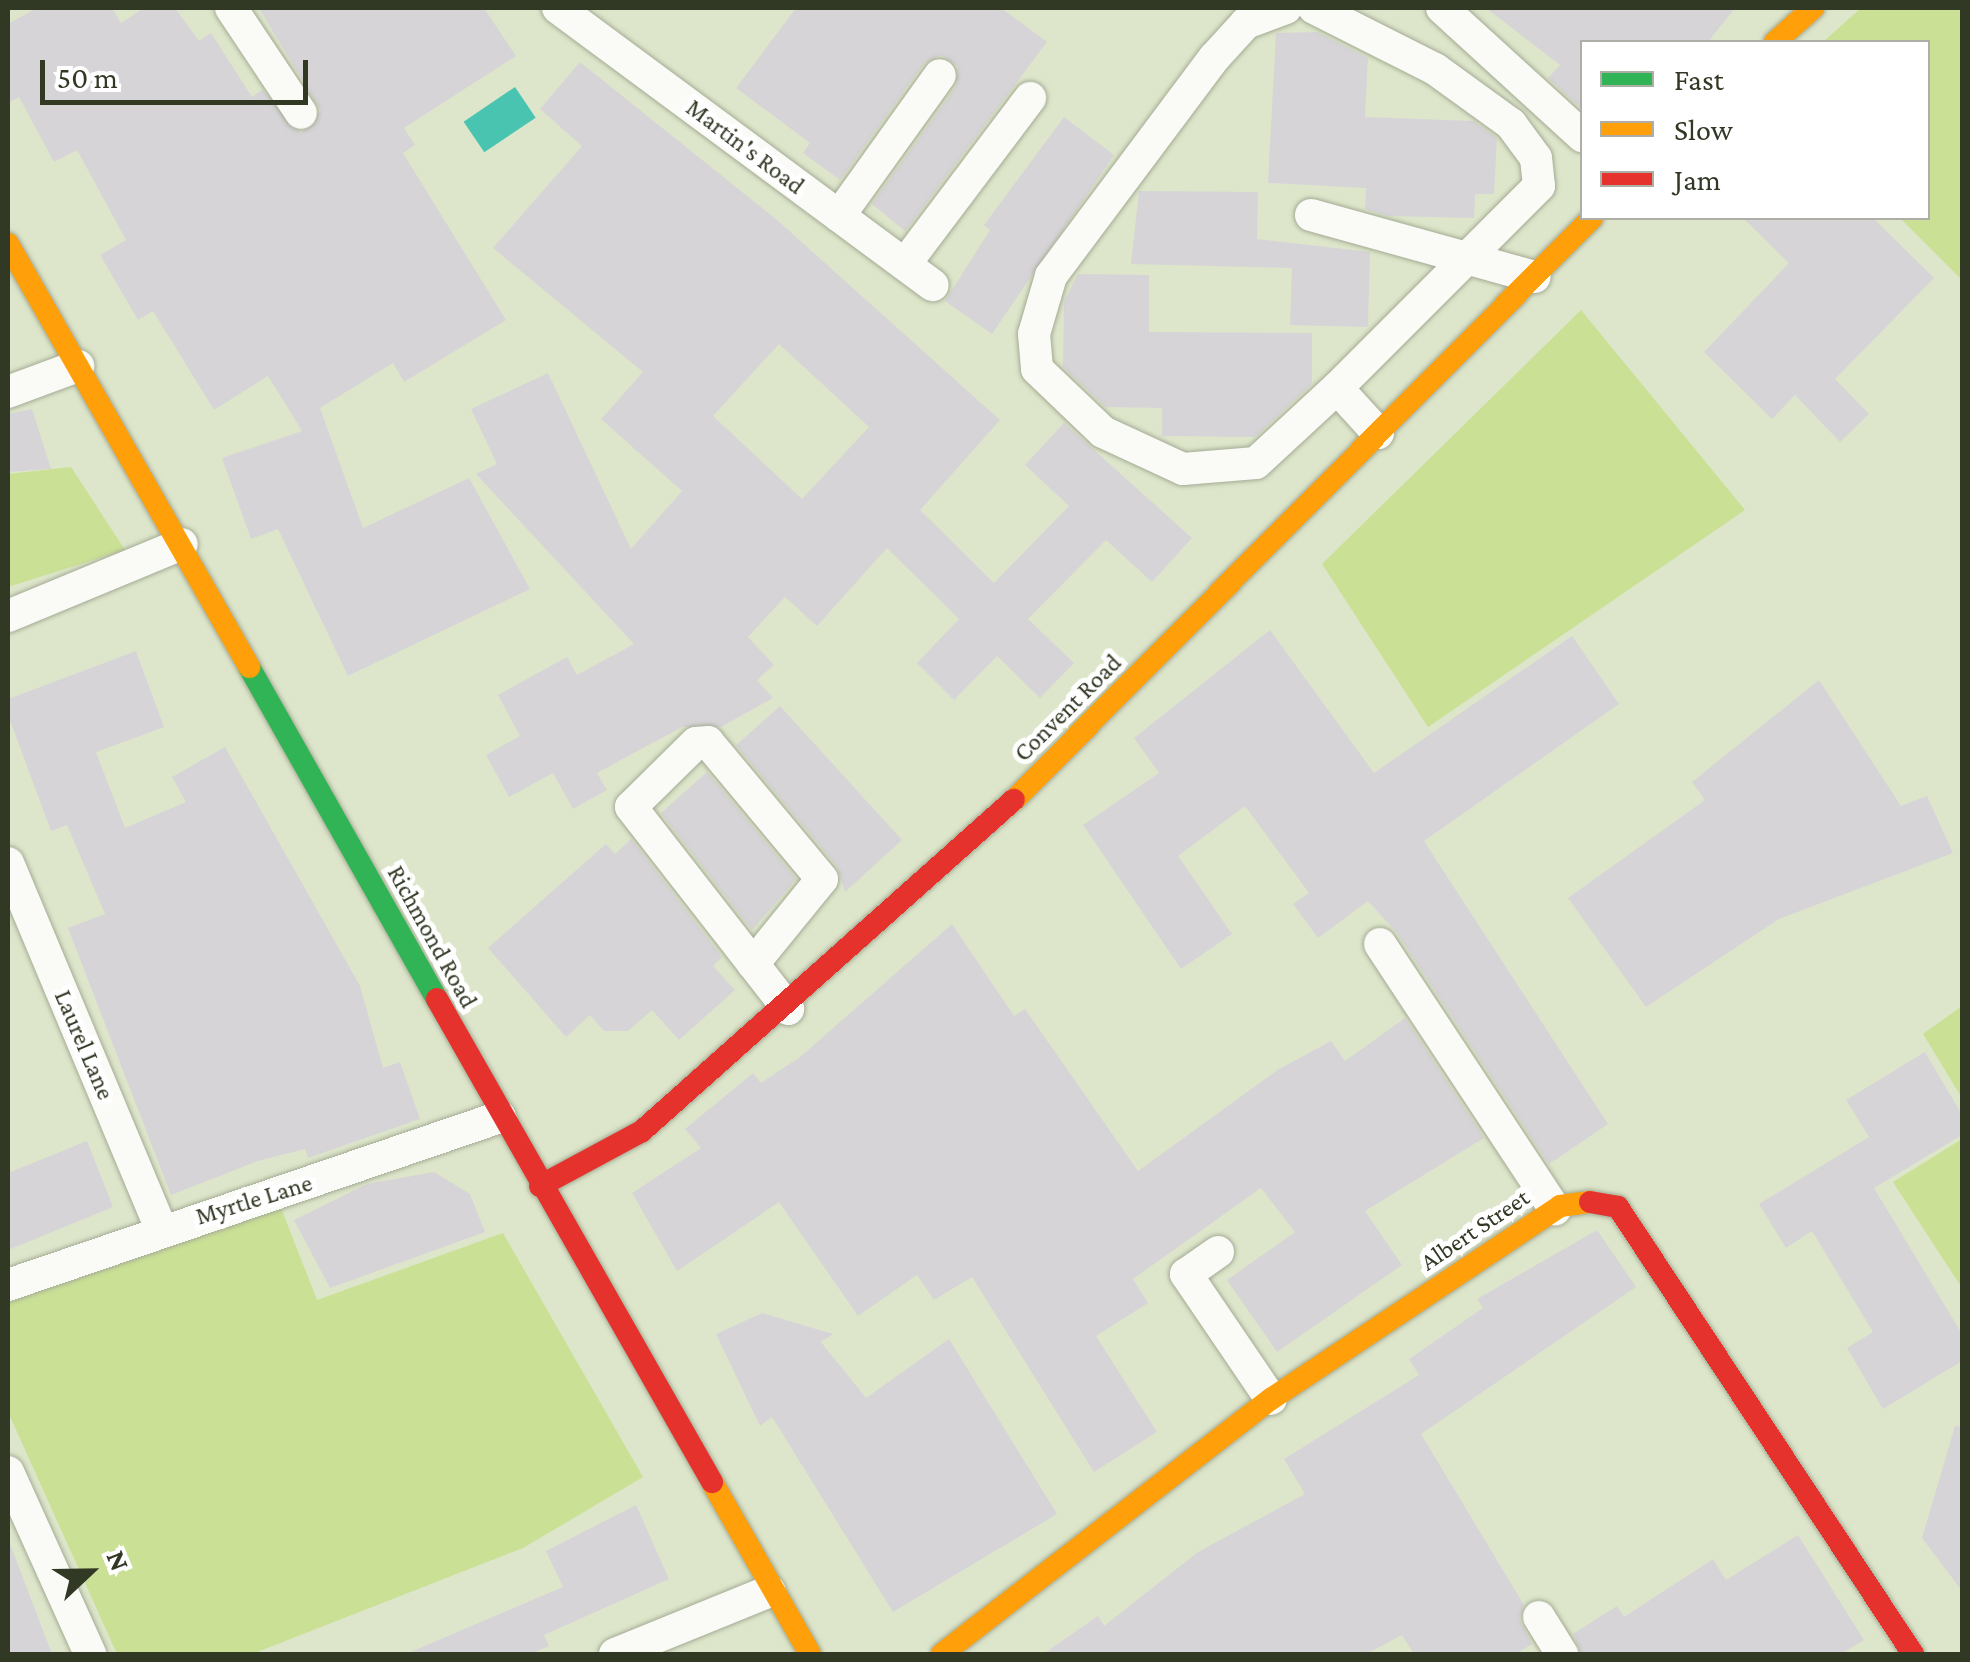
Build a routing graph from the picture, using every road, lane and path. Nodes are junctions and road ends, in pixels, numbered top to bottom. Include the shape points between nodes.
1 (231, 8) edge
2 (558, 8) edge
3 (1286, 8) edge
4 (1314, 8) edge
5 (1442, 8) edge
6 (1813, 8) edge
7 (1777, 40) edge
8 (940, 75) dead end
9 (1030, 98) dead end
10 (301, 113) dead end
11 (1580, 134) edge
12 (839, 216) junction
13 (1311, 216) dead end
14 (1590, 220) edge
15 (8, 244) edge
16 (1464, 256) junction
17 (905, 264) junction
18 (1535, 277) junction
19 (933, 285) dead end
20 (78, 366) junction
21 (1336, 388) junction
22 (8, 392) edge
23 (1378, 433) junction
24 (182, 544) junction
25 (8, 616) edge
26 (8, 863) edge
27 (1380, 944) dead end
28 (754, 964) junction
29 (788, 1009) junction
30 (500, 1117) junction
31 (540, 1186) junction
32 (1555, 1209) junction
33 (161, 1228) junction
34 (1218, 1252) dead end
35 (8, 1285) edge
36 (1272, 1399) junction
37 (8, 1472) edge
38 (770, 1591) junction
39 (1539, 1617) dead end
40 (80, 1652) edge
41 (615, 1654) edge
42 (810, 1654) edge
43 (942, 1654) edge
44 (1562, 1654) edge
45 (1914, 1654) edge

1 - 10 street
2 - 12 street, Martin's Road
3 - 21 street via 1246,23 1214,58 1051,276 1034,334 1037,370 1102,432 1182,468 1236,472
4 - 16 street via 1435,70 1524,137 1539,186
5 - 11 street
6 - 7 street
8 - 12 street
9 - 17 street
12 - 17 street, Martin's Road
13 - 16 street
14 - 18 street, Convent Road
15 - 20 street, Richmond Road
16 - 18 street
16 - 21 street
17 - 19 street, Martin's Road
18 - 23 street, Convent Road
20 - 22 street
20 - 24 street, Richmond Road
21 - 23 street
23 - 29 street, Convent Road via 1000,816
24 - 25 street
24 - 30 street, Richmond Road
26 - 33 street, Laurel Lane
27 - 32 street
28 - 28 street via 632,807 696,743 708,742 822,879 824,888
28 - 29 street
29 - 31 street, Convent Road via 642,1131
30 - 31 street, Richmond Road
30 - 33 street, Myrtle Lane
31 - 38 street, Richmond Road
32 - 36 street, Albert Street
32 - 45 street, Albert Street via 1618,1207
33 - 35 street, Myrtle Lane
34 - 36 street via 1186,1274
36 - 43 street, Albert Street
37 - 40 street
38 - 41 street
38 - 42 street, Richmond Road
39 - 44 street

